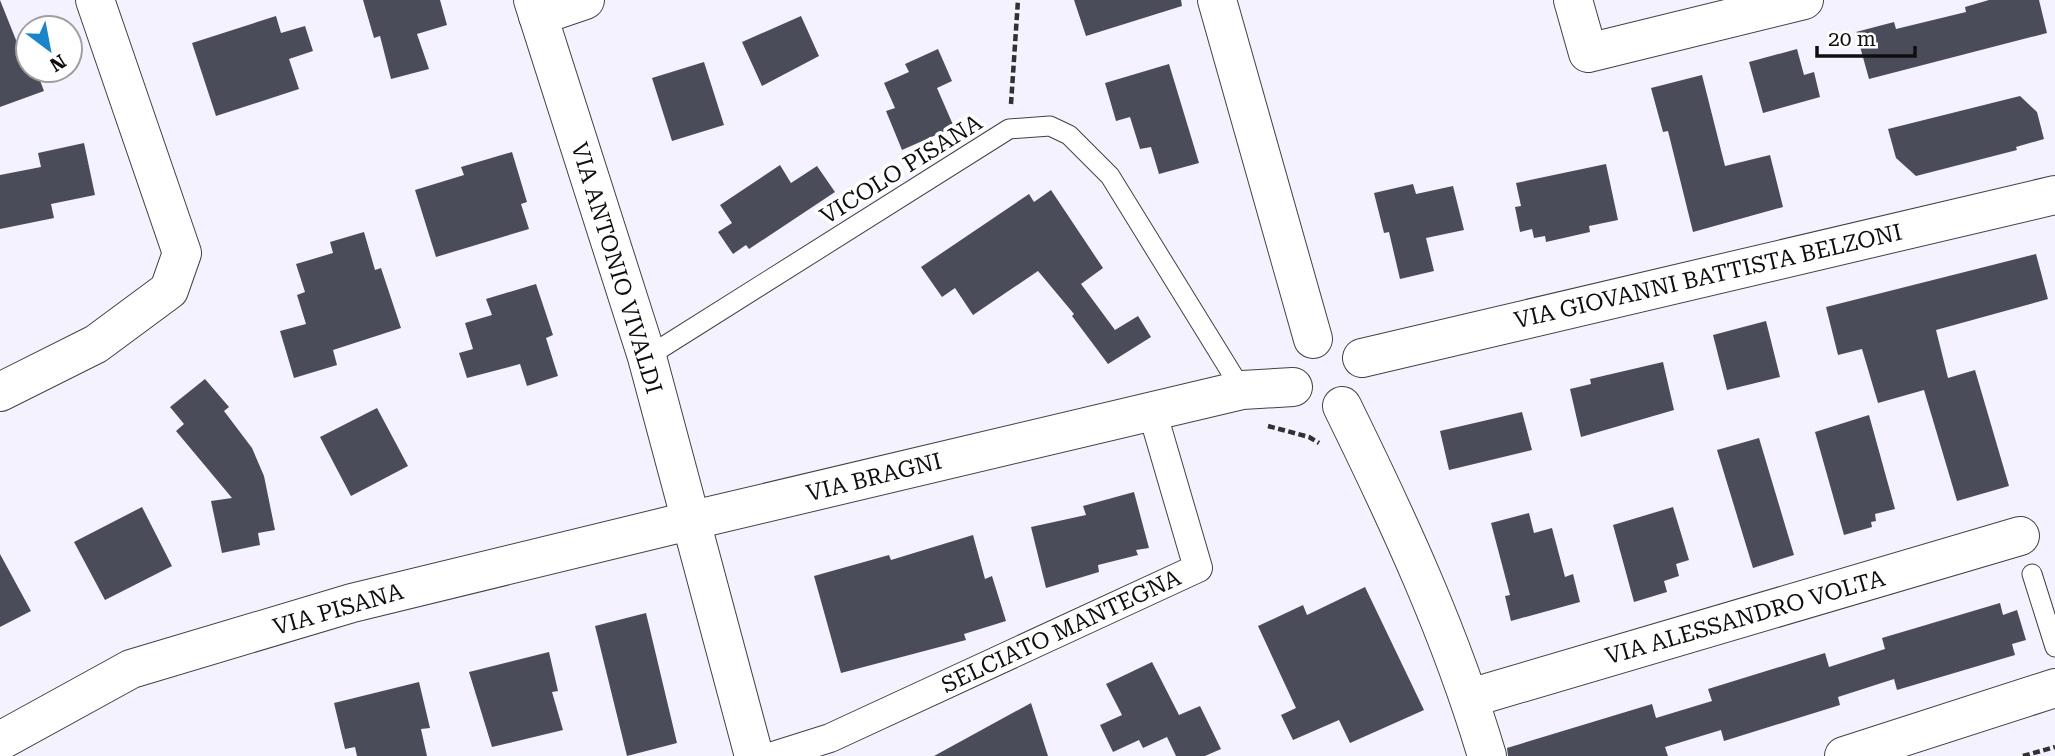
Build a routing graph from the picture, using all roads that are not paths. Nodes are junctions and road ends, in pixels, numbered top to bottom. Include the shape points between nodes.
1 (95, 0) edge
2 (585, 0) edge
3 (1217, 0) edge
4 (1573, 0) edge
5 (1804, 0) edge
6 (536, 8) edge
7 (2055, 195) edge
8 (1313, 339) junction
9 (646, 356) junction
10 (1362, 358) junction
11 (1293, 387) junction
12 (1242, 390) junction
13 (0, 392) edge
14 (1342, 406) junction
15 (1152, 411) junction
16 (693, 520) junction
17 (2020, 536) dead end
18 (2032, 574) dead end
19 (2055, 647) edge
20 (2055, 688) edge
21 (1470, 698) junction
22 (0, 741) edge
23 (754, 756) edge
24 (773, 756) edge
25 (1487, 756) edge
26 (1844, 756) edge

1 - 13 street via 182,253 169,290 96,344
2 - 6 street, VIA ANTONIO VIVALDI
3 - 8 street
4 - 5 street via 1588,53
6 - 9 street, VIA ANTONIO VIVALDI
7 - 10 street, VIA GIOVANNI BATTISTA BELZONI
8 - 10 street via 1341,338
8 - 11 street via 1293,359
9 - 12 lane, VICOLO PISANA via 1009,130 1050,126 1069,135 1110,176
9 - 16 street, VIA ANTONIO VIVALDI
10 - 14 street via 1362,386
11 - 12 street, VIA BRAGNI
11 - 14 street via 1314,407
12 - 15 street, VIA BRAGNI
14 - 21 street via 1405,535
15 - 16 street, VIA BRAGNI
15 - 24 street, SELCIATO MANTEGNA via 1198,568 830,738
16 - 22 street, VIA PISANA via 352,603 131,669
16 - 23 street
17 - 21 street, VIA ALESSANDRO VOLTA
18 - 19 lane
20 - 26 street
21 - 25 street

